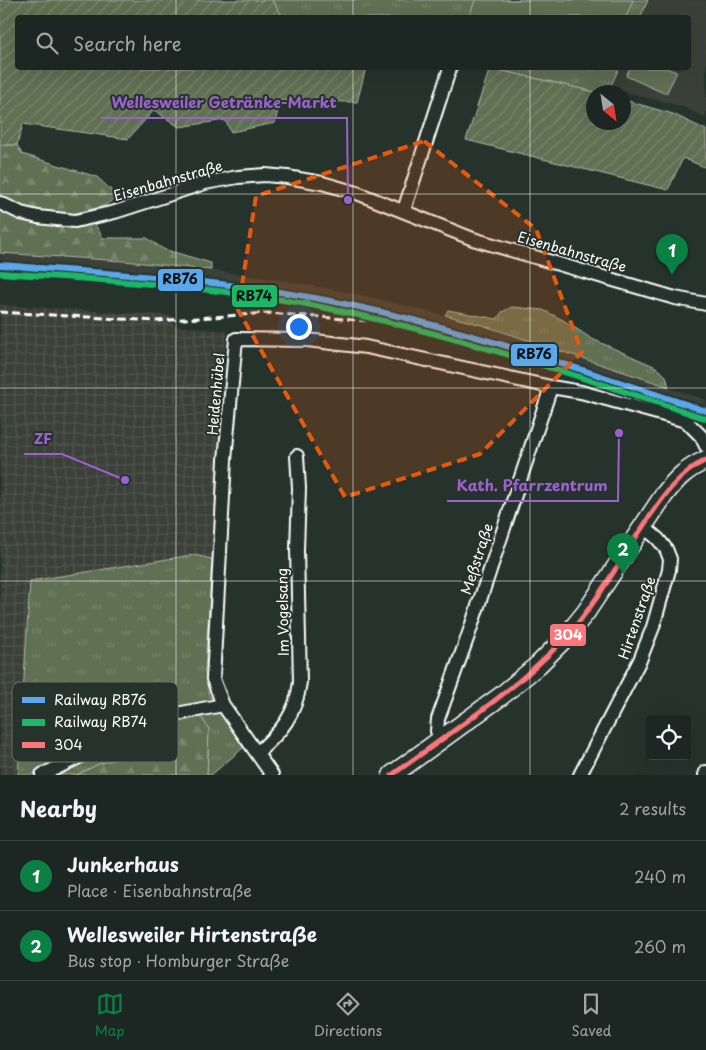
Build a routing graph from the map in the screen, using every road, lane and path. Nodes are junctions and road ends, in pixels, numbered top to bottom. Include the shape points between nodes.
1 (449, 70) edge
2 (0, 203) edge
3 (404, 210) junction
4 (706, 304) edge
5 (551, 387) junction
6 (706, 446) edge
7 (297, 456) dead end
8 (706, 460) edge
9 (644, 526) junction
10 (223, 705) junction
11 (178, 713) edge
12 (441, 740) junction
13 (258, 753) junction
14 (68, 762) edge
15 (42, 775) edge
16 (272, 775) edge
17 (392, 775) edge
18 (580, 775) edge

1 - 3 street
2 - 3 street, Eisenbahnstraße via 38,217 75,221 205,184 265,175 322,183
3 - 4 street, Eisenbahnstraße via 473,239 675,298
5 - 6 street, Heidenhübel via 686,421
5 - 10 street, Heidenhübel via 366,347 307,340 236,339 213,665 213,679
5 - 12 street, Meßstraße via 438,719 437,731
7 - 13 street, Im Vogelsang via 300,682 295,708 283,727
8 - 9 main road via 678,478
9 - 12 main road via 565,638 501,696
9 - 18 street, Hirtenstraße via 666,549 670,559 669,570 640,660
10 - 11 street
10 - 13 street, Heidenhübel
12 - 17 main road
13 - 16 street, Heidenhübel
14 - 15 street

